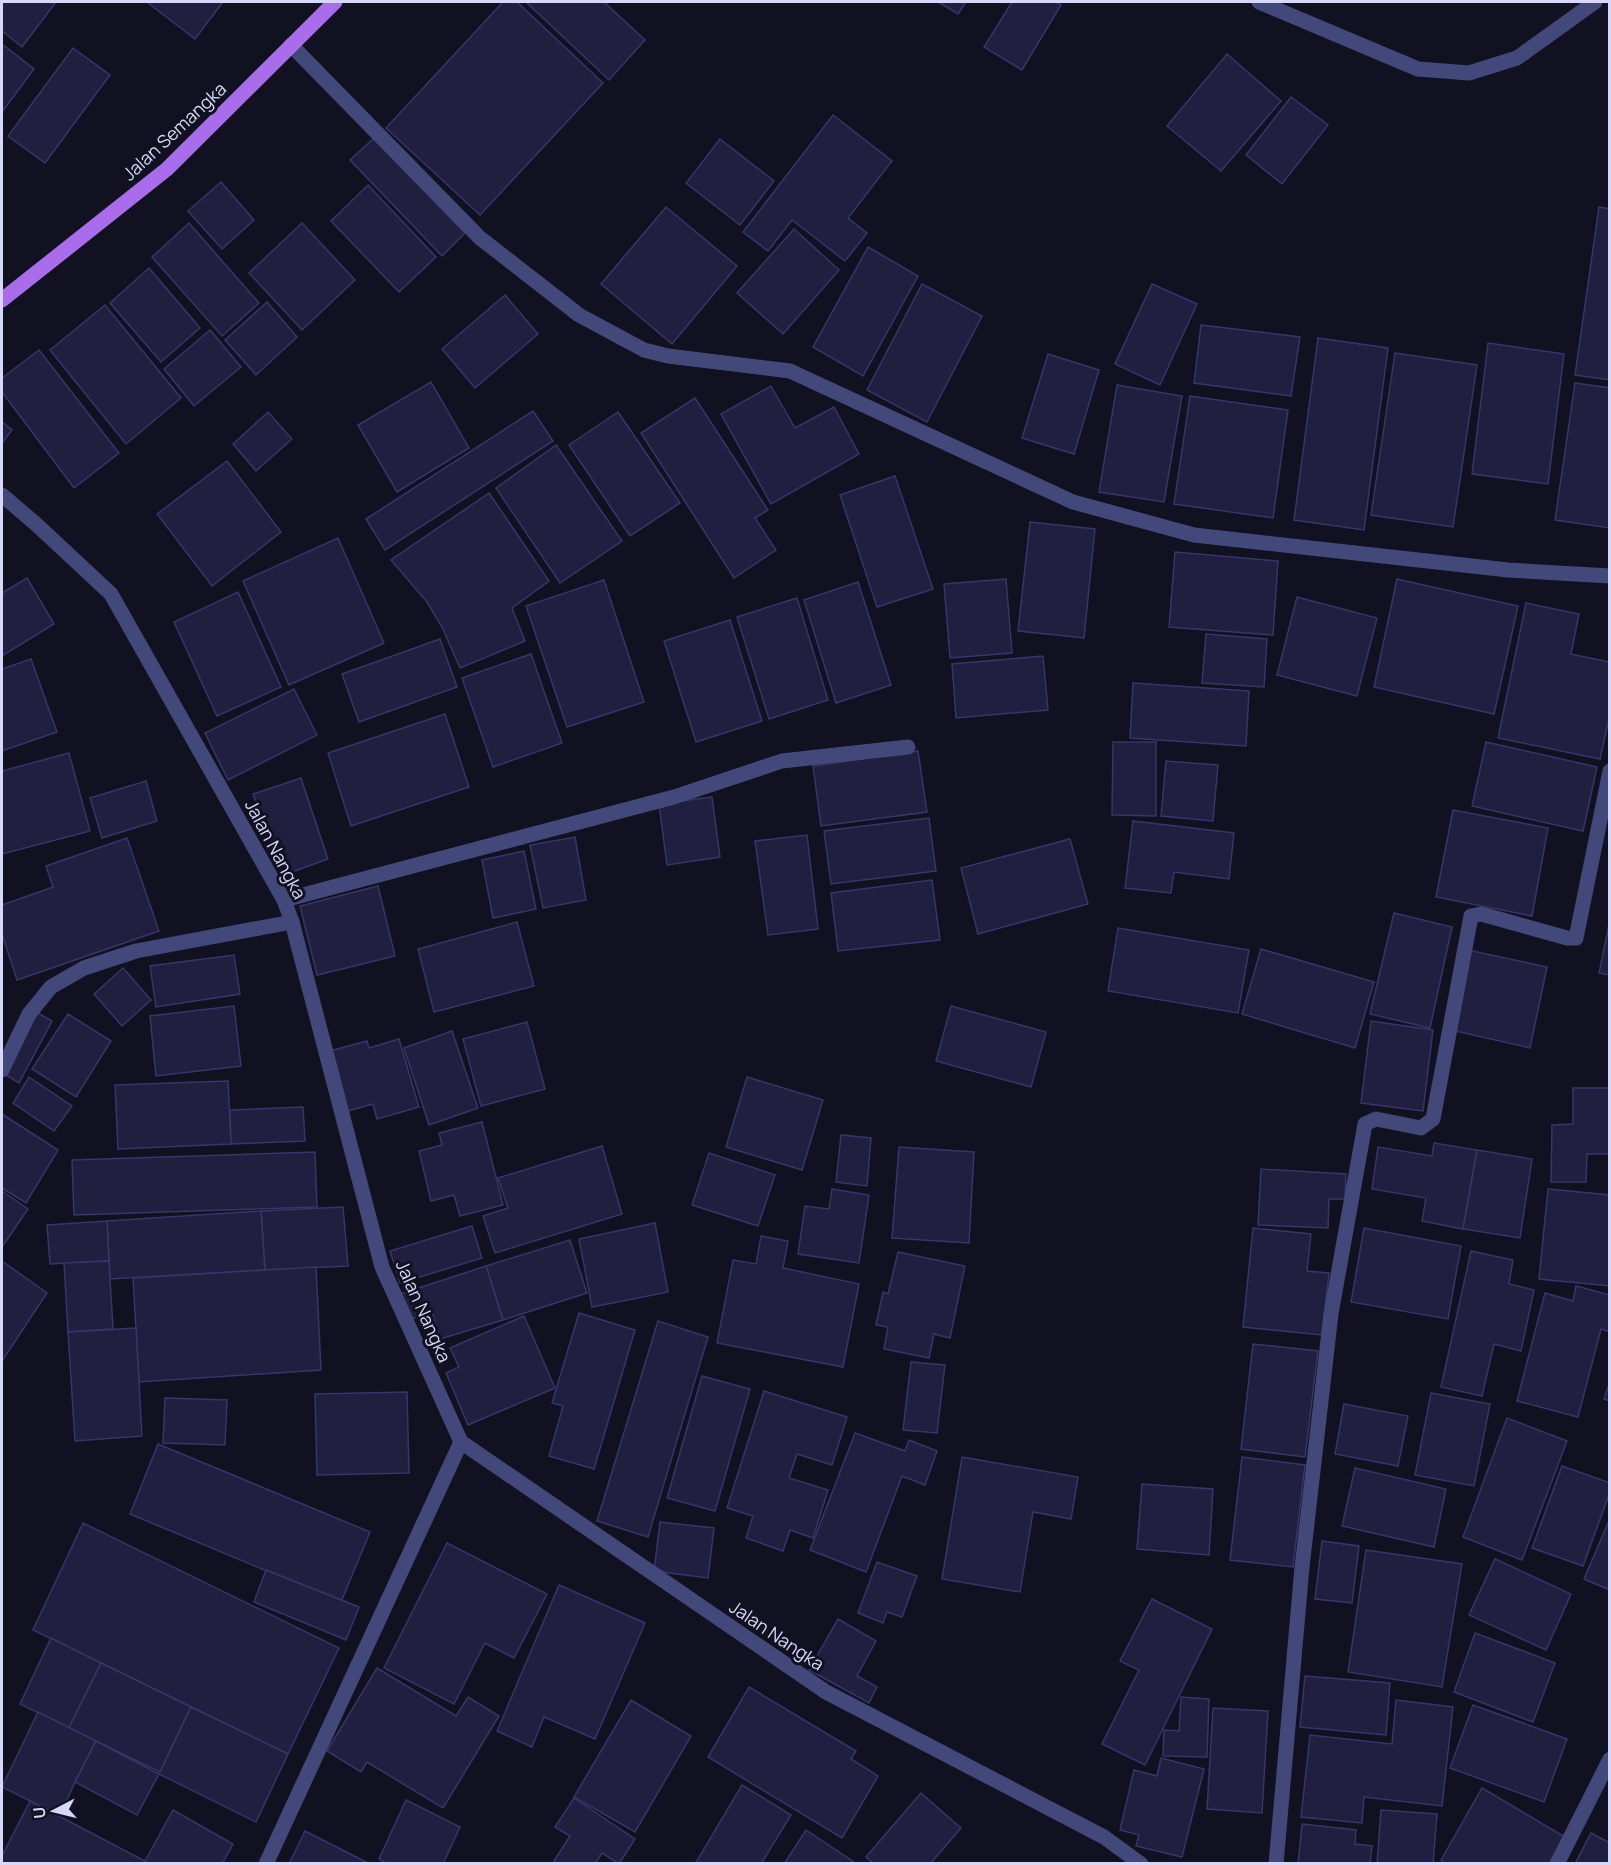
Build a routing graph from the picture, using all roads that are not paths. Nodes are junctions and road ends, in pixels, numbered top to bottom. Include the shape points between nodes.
1 (335, 2) edge
2 (1259, 2) edge
3 (1595, 2) edge
4 (291, 45) junction
5 (2, 300) edge
6 (2, 495) edge
7 (1610, 576) edge
8 (908, 747) dead end
9 (1610, 771) edge
10 (284, 900) junction
11 (292, 922) junction
12 (2, 1070) edge
13 (461, 1442) junction
14 (1610, 1759) edge
15 (266, 1863) edge
16 (1141, 1863) edge
17 (1276, 1863) edge
18 (1557, 1863) edge

1 - 4 main road, Jalan Semangka
2 - 3 street via 1418,69 1469,73 1517,58
4 - 5 main road, Jalan Semangka via 167,169
4 - 7 street via 480,238 579,315 644,350 790,371 1073,502 1194,535 1508,570
6 - 10 street, Jalan Nangka via 111,594
8 - 10 street via 782,761 674,797
9 - 17 street via 1576,938 1481,914 1471,916 1433,1119 1421,1128 1376,1119 1365,1124 1331,1314 1302,1567
10 - 11 street, Jalan Nangka
11 - 12 street via 136,951 84,968 43,996 29,1014
11 - 13 street, Jalan Nangka via 382,1267
13 - 15 street
13 - 16 street, Jalan Nangka via 826,1692 1104,1837
14 - 18 street

